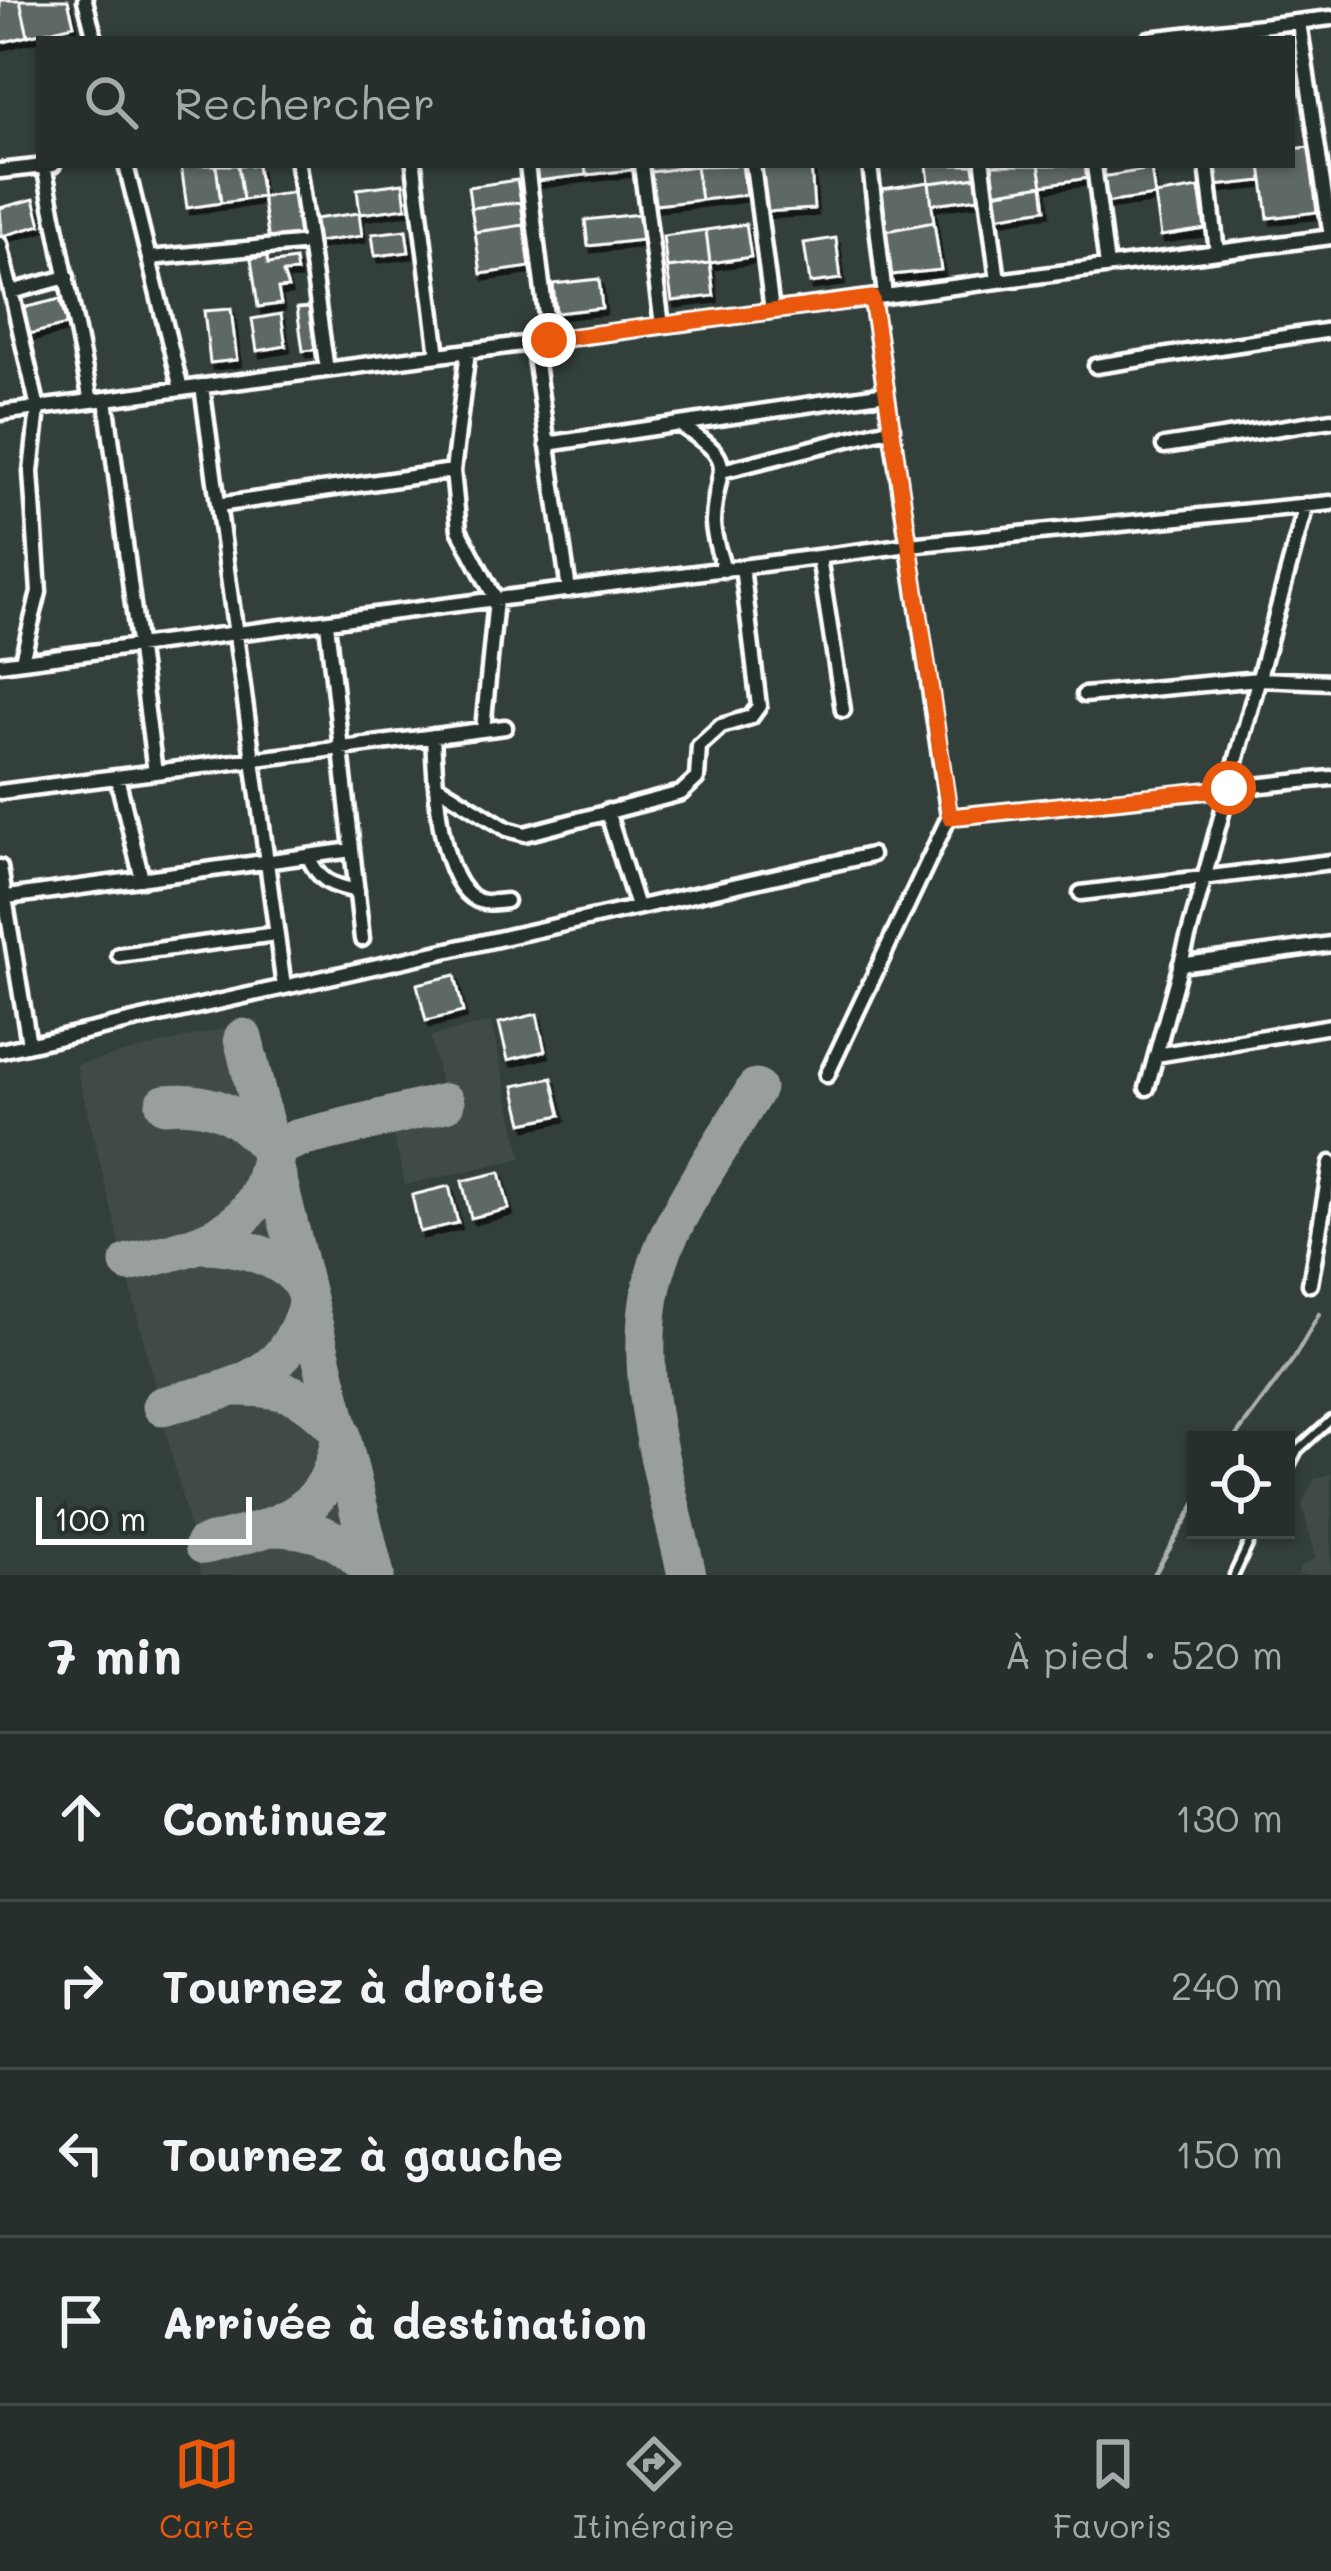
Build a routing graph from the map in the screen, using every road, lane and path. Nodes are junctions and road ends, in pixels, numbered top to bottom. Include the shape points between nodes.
1 (87, 2) edge
2 (1331, 18) edge
3 (1299, 22) junction
4 (94, 36) edge
5 (1193, 36) edge
6 (36, 165) edge
7 (1, 166) edge
8 (49, 168) edge
9 (127, 168) edge
10 (298, 168) edge
11 (414, 168) edge
12 (527, 168) edge
13 (641, 168) edge
14 (753, 168) edge
15 (870, 168) edge
16 (983, 168) edge
17 (1094, 168) edge
18 (1208, 168) edge
19 (1331, 237) edge
20 (309, 243) junction
21 (0, 244) edge
22 (1217, 252) junction
23 (149, 258) junction
24 (1108, 266) junction
25 (67, 278) junction
26 (998, 281) junction
27 (11, 292) junction
28 (879, 297) junction
29 (772, 311) junction
30 (662, 326) junction
31 (1331, 330) edge
32 (549, 340) junction
33 (533, 343) junction
34 (467, 351) junction
35 (438, 355) junction
36 (1096, 366) dead end
37 (327, 370) junction
38 (202, 386) junction
39 (181, 389) junction
40 (886, 393) junction
41 (99, 400) junction
42 (38, 408) junction
43 (0, 413) edge
44 (1331, 420) edge
45 (679, 424) junction
46 (892, 428) junction
47 (548, 444) junction
48 (1163, 446) dead end
49 (453, 471) junction
50 (722, 471) junction
51 (1331, 502) edge
52 (218, 505) junction
53 (1306, 505) junction
54 (909, 545) junction
55 (819, 557) junction
56 (742, 567) junction
57 (724, 570) junction
58 (568, 590) junction
59 (496, 600) junction
60 (326, 623) junction
61 (236, 635) junction
62 (138, 648) junction
63 (22, 660) junction
64 (0, 664) edge
65 (1258, 680) junction
66 (1331, 682) edge
67 (1084, 695) dead end
68 (843, 710) dead end
69 (505, 727) dead end
70 (483, 730) junction
71 (433, 736) junction
72 (340, 748) junction
73 (253, 759) junction
74 (154, 772) junction
75 (117, 777) junction
76 (1331, 778) edge
77 (436, 785) junction
78 (1229, 788) junction
79 (0, 792) edge
80 (607, 812) junction
81 (950, 817) junction
82 (352, 850) junction
83 (872, 855) dead end
84 (308, 856) junction
85 (267, 862) junction
86 (1331, 862) edge
87 (0, 867) edge
88 (1204, 878) junction
89 (142, 879) junction
90 (356, 891) junction
91 (1081, 893) dead end
92 (2, 897) edge
93 (506, 901) dead end
94 (637, 908) junction
95 (277, 934) junction
96 (362, 939) dead end
97 (1331, 944) edge
98 (118, 955) dead end
99 (1180, 965) junction
100 (284, 987) junction
101 (1331, 1027) edge
102 (29, 1044) junction
103 (0, 1051) edge
104 (1156, 1055) junction
105 (827, 1075) dead end
106 (1147, 1088) dead end
107 (1331, 1163) edge
108 (1310, 1284) dead end
109 (1331, 1420) edge
110 (1295, 1456) edge
111 (1252, 1539) edge
112 (1234, 1575) edge

1 - 4 street
2 - 3 street
3 - 5 street
3 - 19 street
6 - 7 street
8 - 25 street
9 - 23 street
10 - 20 street
11 - 35 street
12 - 32 street
13 - 30 street
14 - 29 street
15 - 28 street
16 - 26 street
17 - 24 street
18 - 22 street
19 - 22 street
20 - 23 street
20 - 37 street
21 - 27 street
22 - 24 street
23 - 39 street
24 - 26 street
25 - 27 street
25 - 41 street
26 - 28 street
27 - 42 street
28 - 29 street
28 - 40 street
29 - 30 street
30 - 32 street
31 - 36 street
32 - 33 street
33 - 34 street
33 - 47 street
34 - 35 street
34 - 49 street
35 - 37 street
37 - 38 street
38 - 39 street
38 - 52 street
39 - 41 street
40 - 45 street
40 - 46 street
41 - 42 street
41 - 62 street
42 - 43 street
42 - 63 street via 31,472 39,592
44 - 48 street
45 - 47 street
45 - 50 street via 710,444
46 - 50 street
46 - 54 street
47 - 58 street
49 - 52 street
49 - 59 street via 459,530
50 - 57 street via 713,523
51 - 53 street
52 - 61 street
53 - 54 street
53 - 65 street
54 - 55 street
54 - 81 street
55 - 56 street
55 - 68 street
56 - 57 street
56 - 80 street via 759,706 699,746 697,778 680,793
57 - 58 street
58 - 59 street
59 - 60 street
59 - 70 street
60 - 61 street
60 - 72 street
61 - 62 street
61 - 73 street
62 - 63 street
62 - 74 street
63 - 64 street
65 - 66 street
65 - 67 street
65 - 78 street
69 - 70 street
70 - 71 street
71 - 72 street
71 - 77 street
72 - 73 street
72 - 82 street
73 - 74 street
73 - 85 street
74 - 75 street
75 - 79 street
75 - 89 street
76 - 78 street
77 - 80 street via 525,834
77 - 93 street via 453,869 470,896
78 - 81 street
78 - 88 street
80 - 94 street
81 - 105 street
82 - 84 street
82 - 90 street
83 - 94 street
84 - 85 street
84 - 90 street via 326,884
85 - 89 street
85 - 95 street
86 - 88 street
87 - 92 street
88 - 91 street
88 - 99 street
89 - 92 street
90 - 96 street
92 - 102 street
94 - 100 street
95 - 98 street
95 - 100 street
97 - 99 street
99 - 104 street
100 - 102 street
101 - 104 street
102 - 103 street
104 - 106 street
107 - 108 street
109 - 110 lane
111 - 112 lane

